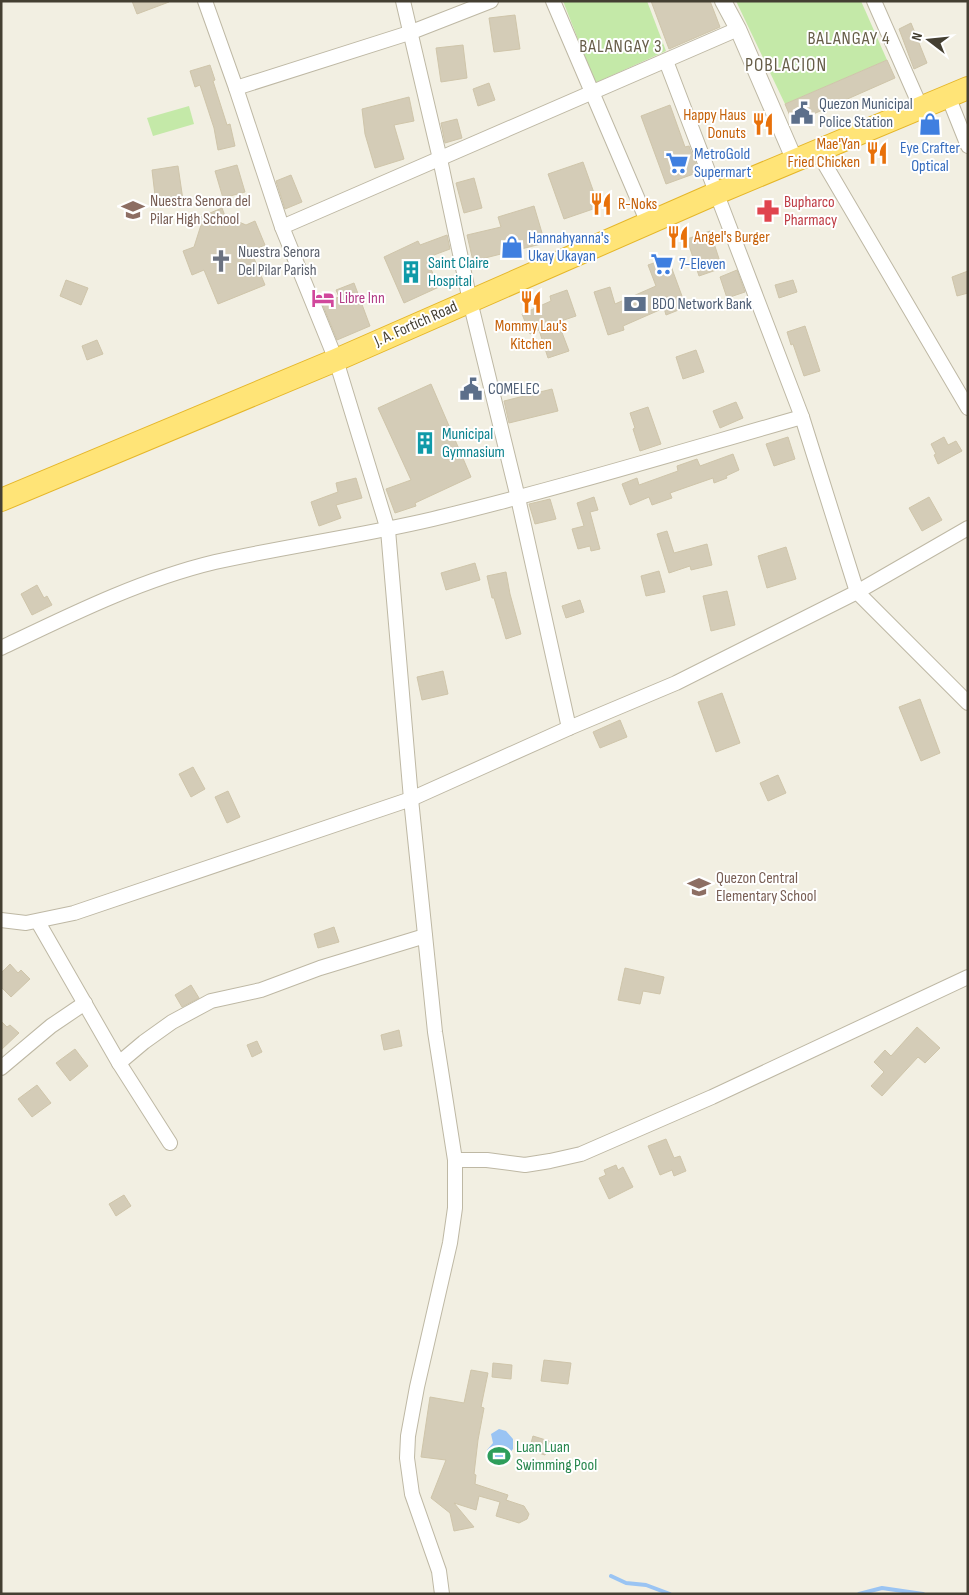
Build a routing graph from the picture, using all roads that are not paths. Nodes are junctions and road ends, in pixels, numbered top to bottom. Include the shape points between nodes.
1 (205, 1) edge
2 (403, 1) edge
3 (491, 1) edge
4 (553, 1) edge
5 (723, 1) edge
6 (874, 1) edge
7 (738, 30) junction
8 (409, 32) junction
9 (666, 61) junction
10 (236, 88) junction
11 (592, 92) junction
12 (958, 92) edge
13 (921, 108) junction
14 (968, 146) edge
15 (817, 151) junction
16 (440, 159) junction
17 (795, 161) junction
18 (717, 193) junction
19 (648, 223) junction
20 (282, 227) junction
21 (470, 301) junction
22 (336, 360) junction
23 (968, 408) edge
24 (802, 417) junction
25 (518, 498) junction
26 (1, 500) edge
27 (968, 528) edge
28 (388, 530) junction
29 (857, 592) junction
30 (1, 648) edge
31 (968, 703) edge
32 (569, 728) junction
33 (411, 799) junction
34 (1, 920) edge
35 (38, 922) junction
36 (425, 936) junction
37 (968, 977) edge
38 (85, 1003) junction
39 (119, 1063) junction
40 (1, 1068) edge
41 (170, 1143) dead end
42 (455, 1160) junction
43 (442, 1594) edge

1 - 10 street
2 - 8 street
3 - 8 street
4 - 11 street
5 - 7 street
6 - 13 street
7 - 9 street
7 - 17 street
8 - 10 street
8 - 16 street
9 - 11 street
9 - 18 street
10 - 20 street
11 - 16 street
11 - 19 street
12 - 13 highway, J. A. Fortich Road
12 - 14 street
13 - 15 highway, J. A. Fortich Road
15 - 17 highway, J. A. Fortich Road
15 - 23 street
16 - 20 street
16 - 21 street
17 - 18 highway, J. A. Fortich Road
18 - 19 highway, J. A. Fortich Road
18 - 24 street
19 - 21 highway, J. A. Fortich Road
20 - 22 street
21 - 22 highway, J. A. Fortich Road
21 - 25 street
22 - 26 highway, J. A. Fortich Road
22 - 28 street
24 - 25 street
24 - 29 street
25 - 28 street
25 - 32 street
27 - 29 street
28 - 30 street via 215,562 165,577
28 - 33 street
29 - 31 street
29 - 32 street via 676,683
32 - 33 street
33 - 35 street via 74,913
33 - 36 street
34 - 35 street
35 - 38 street
36 - 39 street via 261,990 211,1001 172,1022
36 - 42 street via 438,1059
37 - 42 street via 712,1097 581,1154 525,1165
38 - 39 street
38 - 40 street via 51,1026
39 - 41 street
42 - 43 street via 455,1208 450,1244 417,1387 407,1458 412,1494 439,1571

